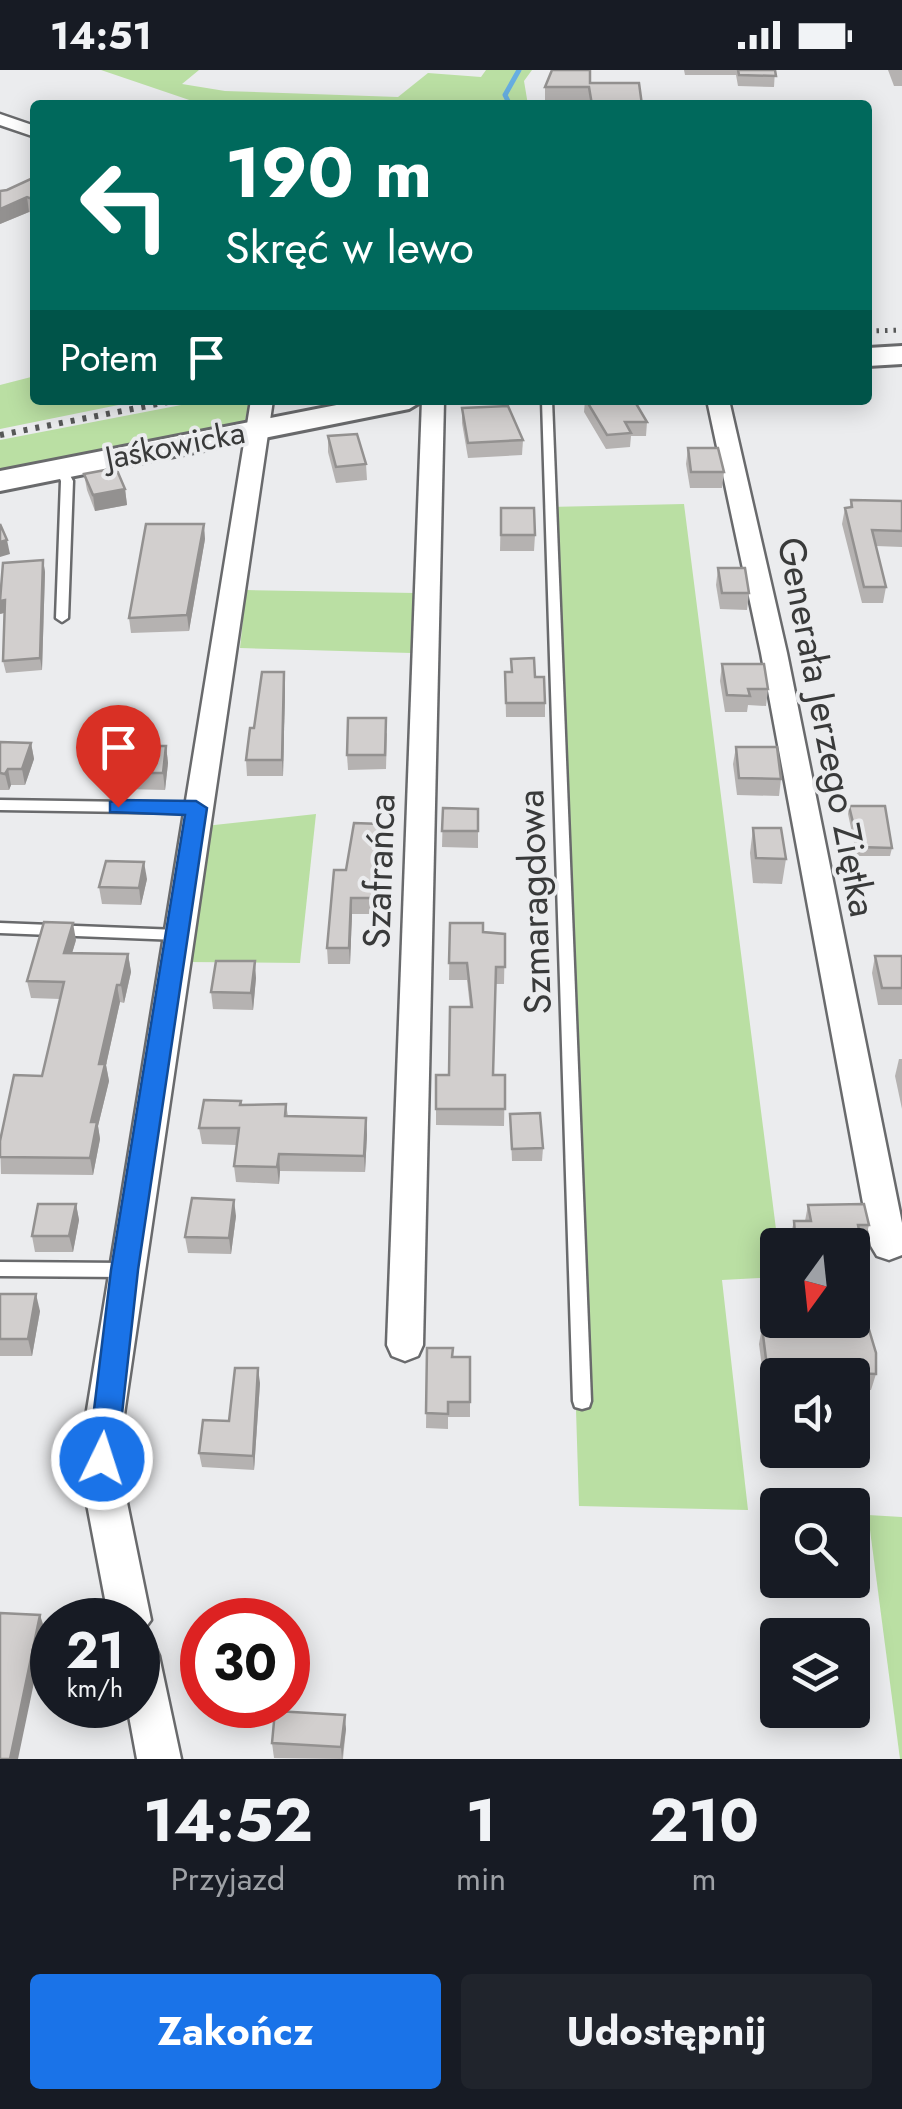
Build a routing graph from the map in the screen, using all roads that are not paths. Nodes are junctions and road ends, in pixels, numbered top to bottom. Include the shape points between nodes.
1 (0, 119) edge
2 (30, 130) edge
3 (902, 355) edge
4 (872, 357) edge
5 (356, 405) edge
6 (432, 405) edge
7 (547, 405) edge
8 (719, 405) edge
9 (260, 414) edge
10 (61, 468) junction
11 (0, 481) edge
12 (62, 618) dead end
13 (0, 805) edge
14 (196, 808) junction
15 (0, 928) edge
16 (178, 935) junction
17 (890, 1246) dead end
18 (0, 1268) edge
19 (125, 1270) junction
20 (405, 1344) dead end
21 (582, 1402) dead end
22 (125, 1598) edge
23 (153, 1728) edge
24 (159, 1759) edge

1 - 2 street
3 - 4 street
5 - 9 street, Jaśkowicka
6 - 20 street, Szafrańca
7 - 21 lane, Szmaragdowa
8 - 17 street, Generała Jerzego Ziętka
9 - 10 street, Jaśkowicka
9 - 14 street
10 - 11 street, Jaśkowicka
10 - 12 lane via 67,481
13 - 14 lane
14 - 16 street
15 - 16 lane
16 - 19 street
18 - 19 lane
19 - 22 street via 102,1435 102,1484
23 - 24 street

